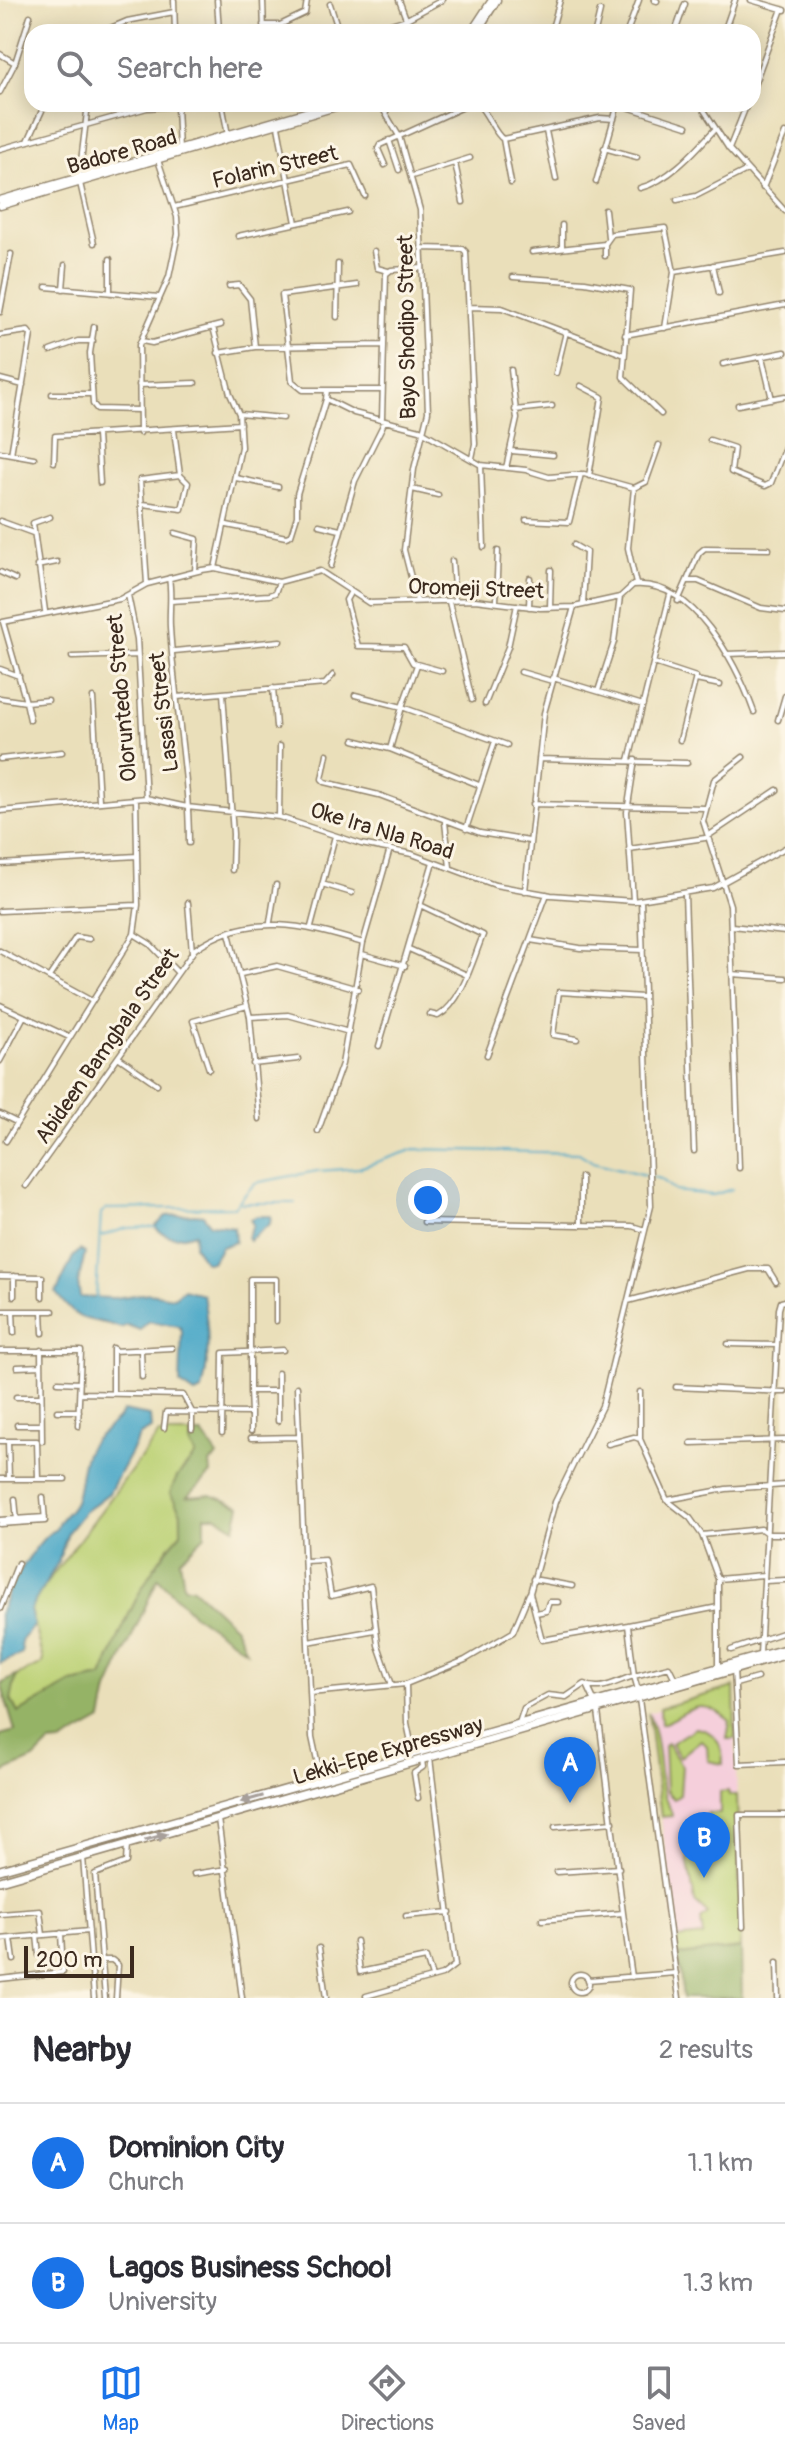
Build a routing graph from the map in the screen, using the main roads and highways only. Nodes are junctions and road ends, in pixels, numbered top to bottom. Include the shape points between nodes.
1 (495, 0) edge
2 (480, 24) edge
3 (480, 24) edge
4 (298, 112) edge
5 (321, 112) edge
6 (79, 180) junction
7 (0, 203) edge
8 (785, 1649) edge
9 (785, 1655) edge
10 (638, 1694) junction
11 (596, 1705) junction
12 (370, 1763) junction
13 (373, 1774) junction
14 (0, 1870) edge
15 (0, 1881) edge

1 - 2 main road
1 - 3 main road
4 - 6 main road, Badore Road
5 - 6 main road, Badore Road
6 - 7 main road, Badore Road
8 - 10 highway, Lekki-Epe Expressway
9 - 10 highway, Lekki-Epe Expressway
10 - 11 highway, Lekki-Epe Expressway
11 - 12 highway, Lekki-Epe Expressway
11 - 13 highway, Lekki-Epe Expressway
12 - 13 highway
12 -> 14 highway, Lekki-Epe Expressway
15 -> 13 highway, Lekki-Epe Expressway

